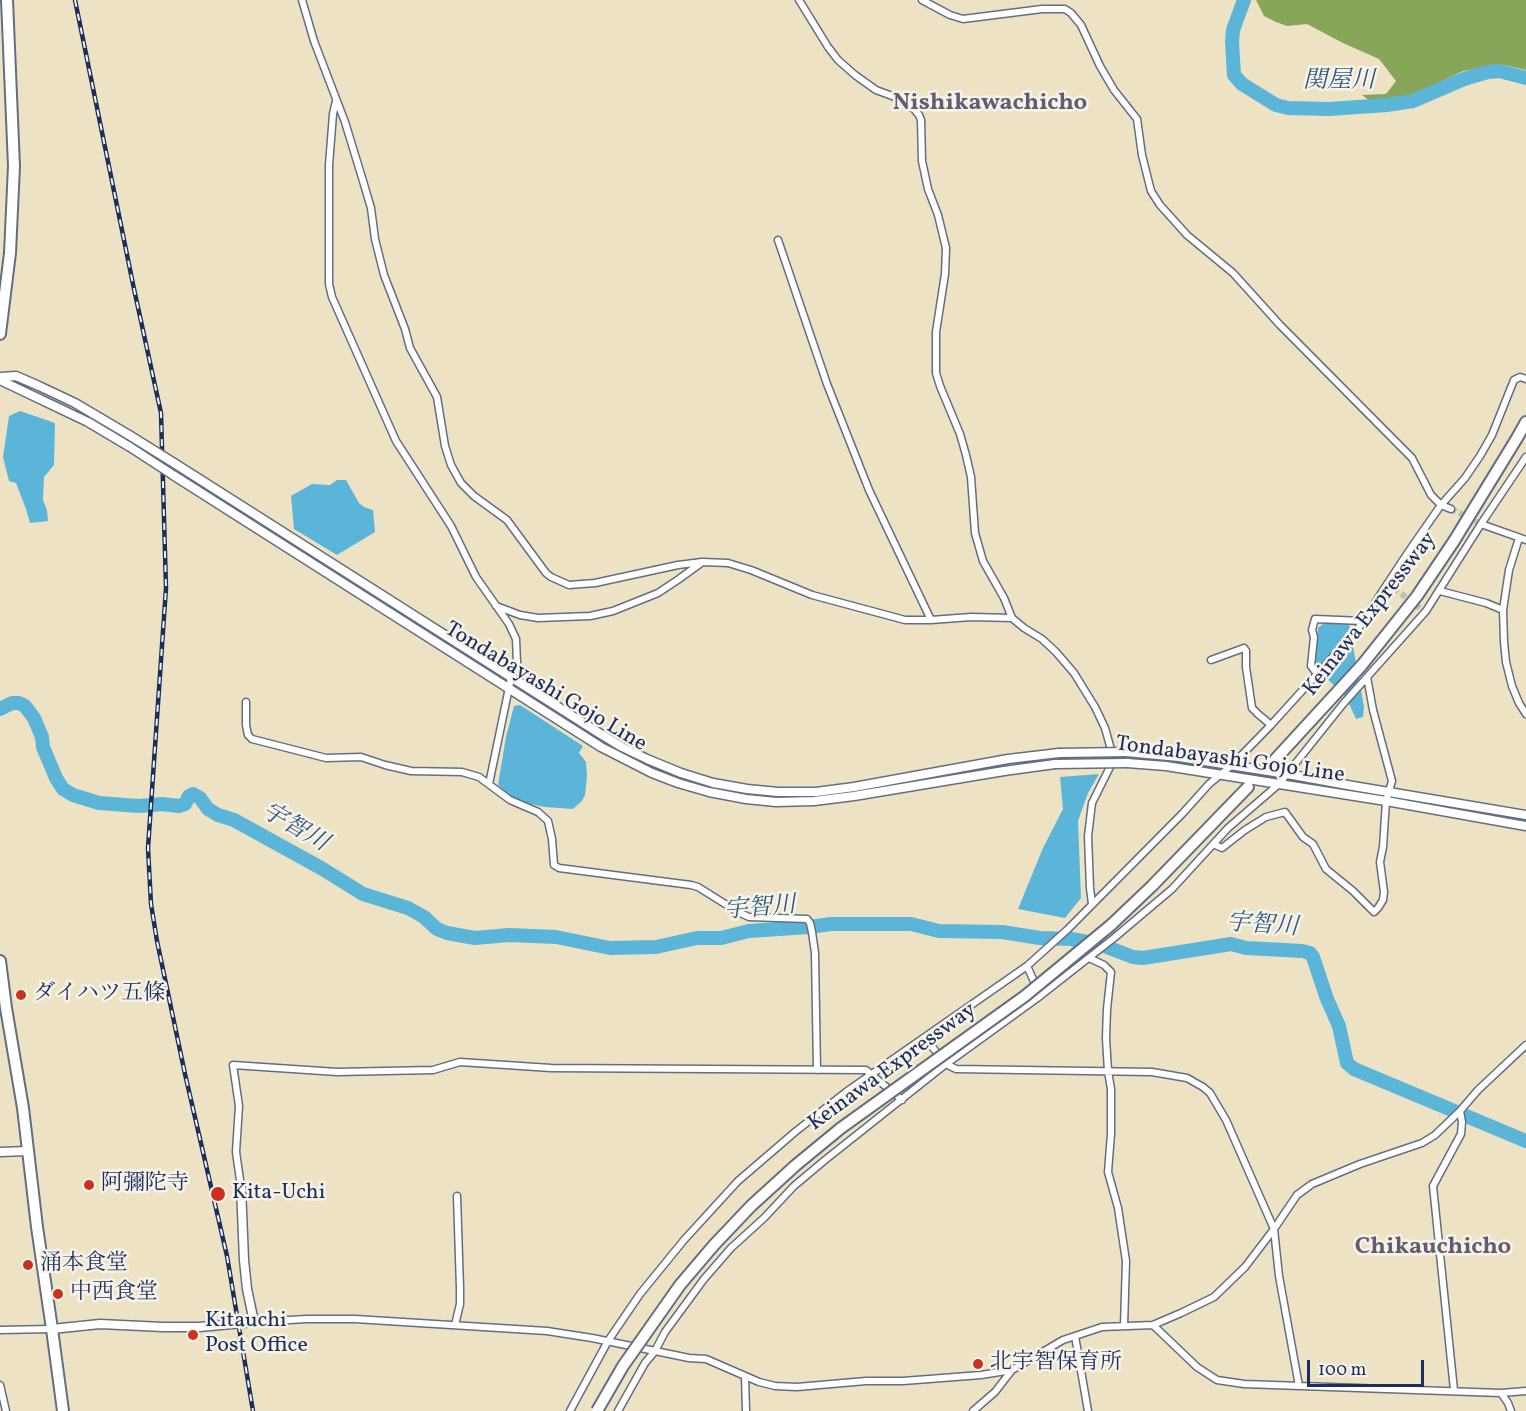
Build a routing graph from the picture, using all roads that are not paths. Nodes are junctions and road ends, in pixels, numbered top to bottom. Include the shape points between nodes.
1 (7, 0) edge
2 (302, 0) edge
3 (799, 0) edge
4 (922, 0) edge
5 (336, 99) junction
6 (778, 240) dead end
7 (0, 334) edge
8 (0, 378) edge
9 (1526, 379) edge
10 (1526, 422) edge
11 (1526, 457) edge
12 (1442, 505) junction
13 (1451, 509) tunnel mouth
14 (1481, 524) junction
15 (1522, 539) edge
16 (702, 562) junction
17 (1387, 585) junction
18 (1394, 588) tunnel mouth
19 (1440, 591) junction
20 (496, 605) junction
21 (1503, 610) junction
22 (1012, 618) junction
23 (931, 620) junction
24 (1363, 621) junction
25 (1211, 660) dead end
26 (1318, 675) junction
27 (1367, 677) junction
28 (511, 678) junction
29 (509, 689) junction
30 (1340, 699) junction
31 (246, 702) dead end
32 (1526, 714) edge
33 (1271, 725) junction
34 (1272, 763) dead end
35 (1231, 766) junction
36 (1287, 774) junction
37 (1220, 775) junction
38 (489, 784) junction
39 (1279, 784) junction
40 (1248, 787) dead end
41 (1388, 797) junction
42 (1526, 815) edge
43 (1526, 826) edge
44 (1213, 844) junction
45 (1092, 904) junction
46 (1089, 958) junction
47 (0, 961) edge
48 (1027, 966) junction
49 (1040, 996) junction
50 (925, 1038) junction
51 (1526, 1045) edge
52 (946, 1064) junction
53 (817, 1070) junction
54 (1108, 1071) junction
55 (872, 1075) junction
56 (902, 1100) junction
57 (1460, 1112) junction
58 (28, 1151) junction
59 (0, 1152) edge
60 (241, 1187) joint
61 (457, 1196) dead end
62 (1274, 1229) junction
63 (254, 1322) junction
64 (455, 1325) junction
65 (1154, 1325) junction
66 (1124, 1326) junction
67 (52, 1329) junction
68 (0, 1330) edge
69 (1075, 1336) junction
70 (608, 1341) junction
71 (655, 1351) junction
72 (1012, 1370) junction
73 (745, 1376) junction
74 (0, 1385) edge
75 (1299, 1386) junction
76 (1454, 1390) junction
77 (1526, 1391) edge
78 (1502, 1393) junction
79 (6, 1411) edge
80 (63, 1411) edge
81 (570, 1411) edge
82 (597, 1411) edge
83 (618, 1411) edge
84 (746, 1411) edge
85 (973, 1411) edge
86 (1088, 1411) edge
87 (1511, 1411) edge

1 - 7 highway via 14,175
2 - 5 street
3 - 22 street via 838,60 876,90 919,114 922,161 946,248 936,332 936,373 966,455 975,533 983,561
4 - 12 street via 963,19 1042,9 1065,9 1071,13 1114,90 1137,119 1151,191 1160,205 1187,235 1233,273 1412,458 1431,495
5 - 16 street via 371,208 384,275 410,348 436,397 445,446 461,483 507,520 546,573 569,585
5 - 20 street via 329,165 332,297 396,441
6 - 23 street via 827,384 869,489
8 - 28 main road, Tondabayashi Gojo Line, bridge via 16,376 75,402
8 - 29 main road, Tondabayashi Gojo Line, bridge via 130,447
9 - 12 street via 1514,380 1480,456
10 - 30 highway, Keinawa Expressway via 1454,541
11 - 14 street
12 - 13 street
12 - 17 street
14 - 15 street
14 - 19 street
15 - 21 street via 1509,570
16 - 20 street via 658,593 590,616 538,618
16 - 23 street via 728,563 812,596 905,620
17 - 18 street
17 - 24 street
19 - 21 street
19 - 27 street
20 - 28 street via 516,639 517,663
21 - 32 street via 1506,662 1512,686
22 - 23 street
22 - 45 street via 1056,652 1074,674 1105,728 1110,767 1092,803 1088,836
24 - 26 street
24 - 26 street via 1315,619 1311,666
25 - 33 street via 1244,648 1252,708
26 - 33 street
27 - 30 street
27 - 41 street via 1392,782
28 - 29 street
28 - 35 main road, Tondabayashi Gojo Line, bridge via 647,759 713,783 747,789 816,792 1059,753 1126,752
29 - 37 main road, Tondabayashi Gojo Line, bridge via 601,747 652,773 709,792 746,799 814,801 1055,764 1127,763
29 - 38 street
30 - 34 highway, Keinawa Expressway
30 - 36 street
31 - 38 street via 246,725 252,740 326,758 361,757 411,771 462,772
33 - 35 street
35 - 36 main road, Tondabayashi Gojo Line
35 - 37 street
36 - 39 street
36 - 41 main road, Tondabayashi Gojo Line
37 - 39 main road, Tondabayashi Gojo Line
37 - 45 street
38 - 53 street via 548,821 555,865 559,868 691,885 749,917 807,920 815,953
39 - 41 main road, Tondabayashi Gojo Line
39 - 44 street
40 - 82 highway, Keinawa Expressway, bridge via 1111,925 1025,996 842,1128 751,1206 680,1285 623,1366
41 - 42 main road, Tondabayashi Gojo Line
41 - 43 main road, Tondabayashi Gojo Line
41 - 44 street via 1380,862 1384,892 1374,912 1326,869 1313,844 1303,837 1286,812 1266,817 1222,848
44 - 46 street via 1172,889
45 - 48 street
46 - 49 street
46 - 54 street via 1111,972
47 - 58 highway
48 - 49 street
48 - 50 street
49 - 52 street
50 - 52 street
50 - 55 street
51 - 57 street
52 - 54 street via 957,1069
52 - 56 street
53 - 55 street via 866,1071
53 - 60 street via 551,1068 460,1062 433,1070 337,1072 233,1065 239,1106 236,1152
54 - 62 street via 1187,1078 1210,1093
54 - 66 street via 1108,1172 1126,1261
55 - 56 street
55 - 70 street via 795,1132 738,1181 654,1275
56 - 71 street via 794,1186 731,1248 682,1307
57 - 62 street via 1422,1143 1312,1184 1297,1195
57 - 76 street via 1461,1134 1433,1186
58 - 59 main road
58 - 67 highway
60 - 63 main road via 244,1260
61 - 64 street via 460,1304
62 - 65 street via 1214,1297
62 - 75 street
63 - 64 street via 355,1319
63 - 67 main road via 163,1328 100,1324
64 - 70 street via 547,1331
65 - 66 street
65 - 75 street via 1197,1367 1217,1380
66 - 69 street via 1102,1327
67 - 68 street
67 - 80 highway
69 - 72 street
69 - 86 street
70 - 71 street
70 - 81 street
71 - 73 street via 706,1359
71 - 83 street
72 - 73 street via 797,1387 775,1386
72 - 85 street
73 - 84 street
74 - 79 street
75 - 76 street
76 - 78 street
77 - 78 street
78 - 87 street

